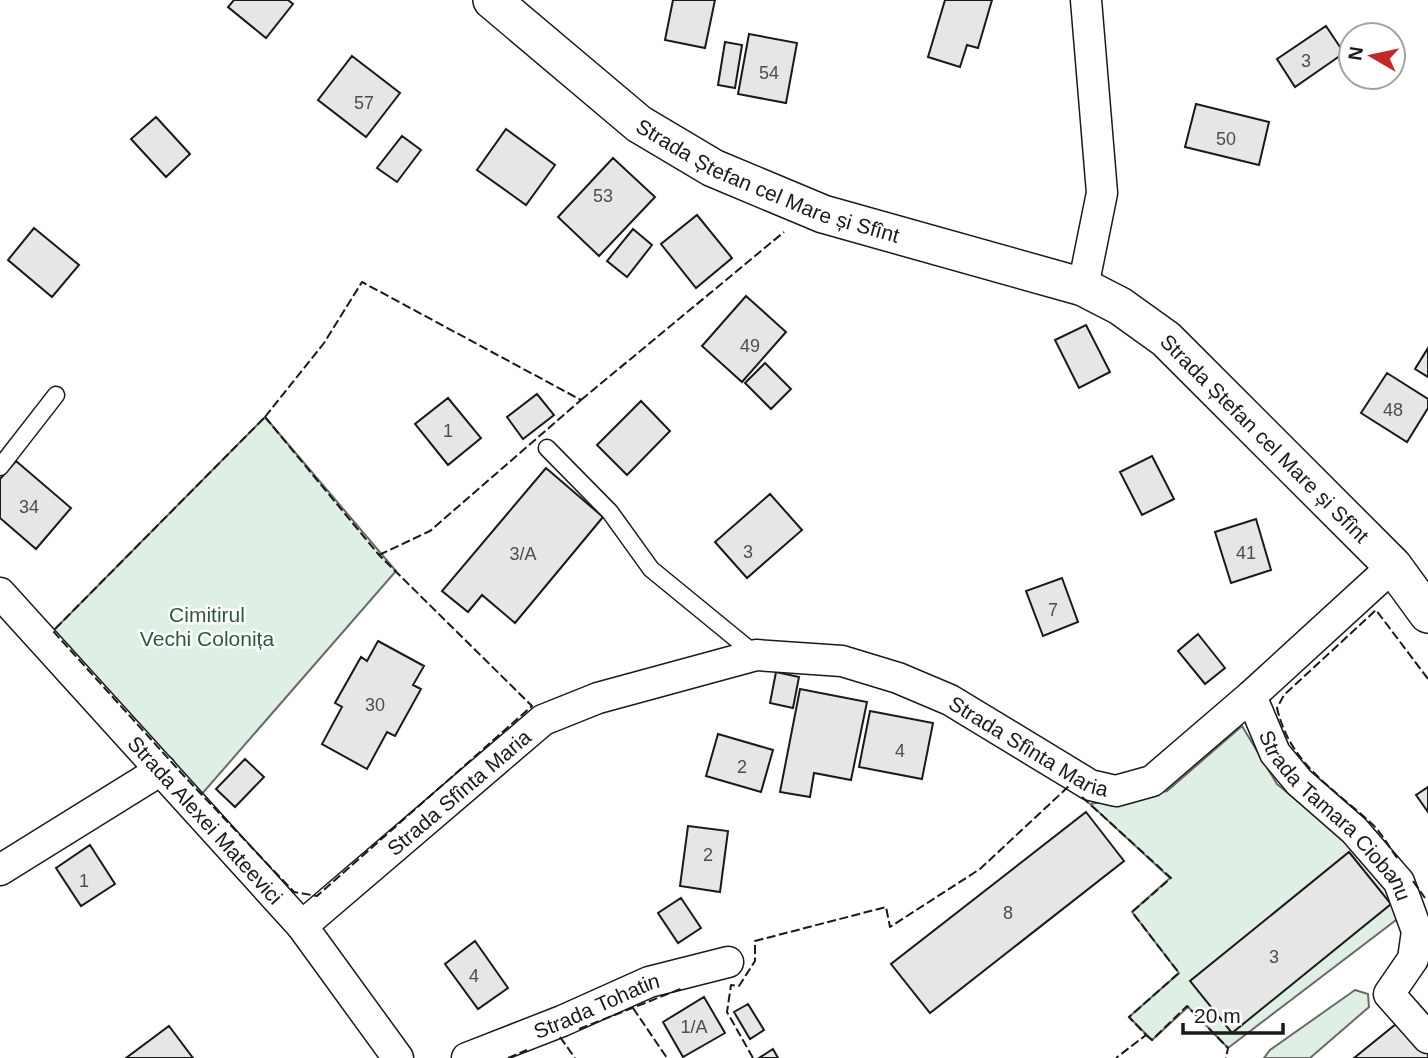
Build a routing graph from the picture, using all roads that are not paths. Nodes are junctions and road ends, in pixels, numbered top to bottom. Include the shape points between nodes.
1 (492, 0) edge
2 (1086, 0) edge
3 (1083, 287) junction
4 (56, 395) dead end
5 (547, 447) dead end
6 (0, 467) edge
7 (1393, 566) junction
8 (0, 593) edge
9 (1428, 614) edge
10 (756, 655) junction
11 (1251, 696) junction
12 (161, 770) junction
13 (0, 870) edge
14 (302, 926) junction
15 (728, 962) dead end
16 (1428, 1038) edge
17 (398, 1058) edge
18 (467, 1058) edge

1 - 3 street, Strada Ștefan cel Mare și Sfînt via 639,124 713,167 823,214
2 - 3 street via 1102,192
3 - 7 street, Strada Ștefan cel Mare și Sfînt via 1120,306 1166,339
4 - 6 lane
5 - 10 lane via 610,512 651,569
7 - 9 street, Strada Ștefan cel Mare și Sfînt
7 - 11 street, Strada Sfînta Maria
8 - 12 street, Strada Alexei Mateevici
10 - 11 street, Strada Sfînta Maria via 842,661 898,678 950,700 1090,785 1115,791 1152,781
10 - 14 street, Strada Sfînta Maria via 598,698 543,720
11 - 16 street, Strada Tamara Ciobanu via 1275,752 1399,882 1417,931 1413,959 1389,994
12 - 13 street
12 - 14 street, Strada Alexei Mateevici
14 - 17 street, Strada Alexei Mateevici
15 - 18 street, Strada Tohatin via 649,982

